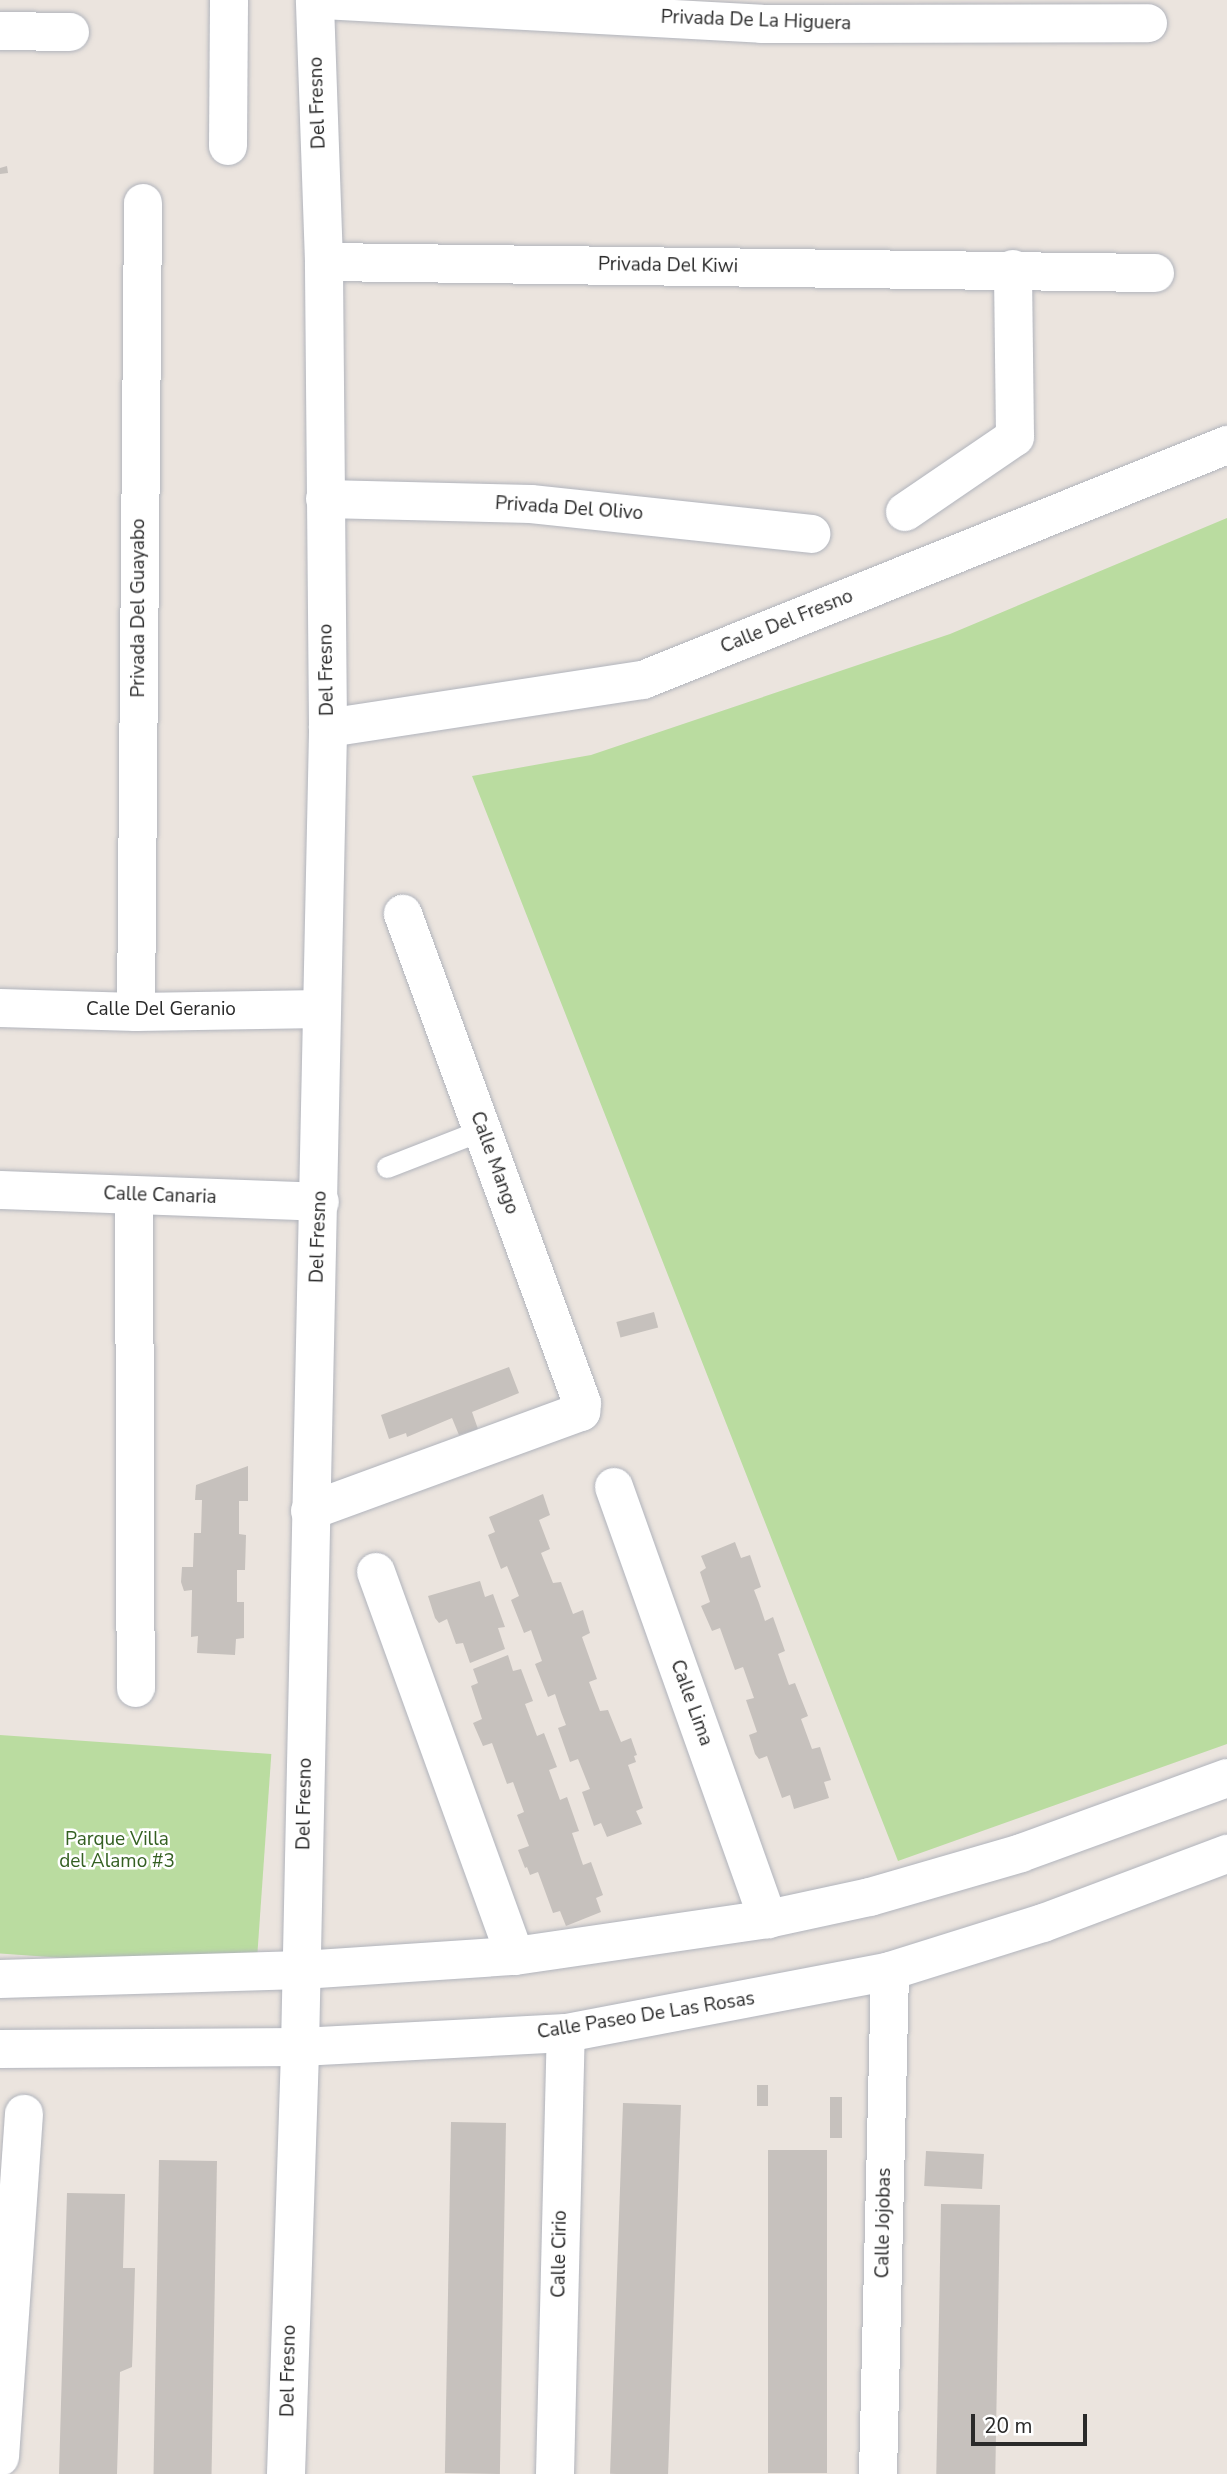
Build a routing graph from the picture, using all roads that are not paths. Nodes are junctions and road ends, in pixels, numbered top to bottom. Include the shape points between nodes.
1 (229, 0) edge
2 (315, 0) edge
3 (323, 0) edge
4 (1148, 23) dead end
5 (0, 31) edge
6 (71, 32) dead end
7 (228, 146) dead end
8 (143, 203) dead end
9 (324, 262) junction
10 (1013, 269) junction
11 (1155, 273) dead end
12 (1227, 446) edge
13 (326, 499) junction
14 (905, 512) dead end
15 (811, 534) dead end
16 (328, 728) junction
17 (403, 914) dead end
18 (0, 1008) edge
19 (322, 1009) junction
20 (136, 1012) junction
21 (482, 1130) junction
22 (387, 1167) dead end
23 (0, 1190) edge
24 (134, 1195) junction
25 (320, 1202) junction
26 (614, 1487) dead end
27 (310, 1511) junction
28 (376, 1572) dead end
29 (136, 1688) dead end
30 (1227, 1778) edge
31 (1227, 1854) edge
32 (768, 1919) junction
33 (515, 1956) junction
34 (302, 1970) junction
35 (890, 1971) junction
36 (0, 1979) edge
37 (566, 2033) junction
38 (300, 2048) junction
39 (0, 2049) edge
40 (24, 2115) dead end
41 (0, 2457) edge
42 (286, 2474) edge
43 (555, 2474) edge
44 (878, 2474) edge

1 - 7 street
2 - 9 street, Del Fresno
3 - 4 street, Privada De La Higuera via 761,24
5 - 6 street
8 - 20 street, Privada Del Guayabo
9 - 10 street, Privada Del Kiwi
9 - 13 street, Del Fresno
10 - 11 street, Privada Del Kiwi
10 - 14 street via 1015,437
12 - 16 street, Calle Del Fresno via 643,680
13 - 15 street, Privada Del Olivo via 531,504
13 - 16 street, Del Fresno
16 - 19 street, Del Fresno
17 - 21 street, Calle Mango
18 - 20 street, Calle Del Geranio
19 - 20 street, Calle Del Geranio
19 - 25 street, Del Fresno
21 - 22 lane
21 - 27 street, Calle Mango via 582,1403 581,1412
23 - 24 street, Calle Canaria
24 - 25 street, Calle Canaria
24 - 29 street
25 - 27 street, Del Fresno
26 - 32 street, Calle Lima
27 - 34 street, Del Fresno
28 - 33 street
30 - 32 street via 1021,1853 870,1897
31 - 35 street, Calle Paseo De Las Rosas via 1044,1923
32 - 33 street
33 - 34 street
34 - 36 street
34 - 38 street, Del Fresno
35 - 37 street, Calle Paseo De Las Rosas
35 - 44 street, Calle Jojobas
37 - 38 street, Calle Paseo De Las Rosas
37 - 43 street, Calle Cirio
38 - 39 street, Calle Paseo De Las Rosas
38 - 42 street, Del Fresno
40 - 41 street

